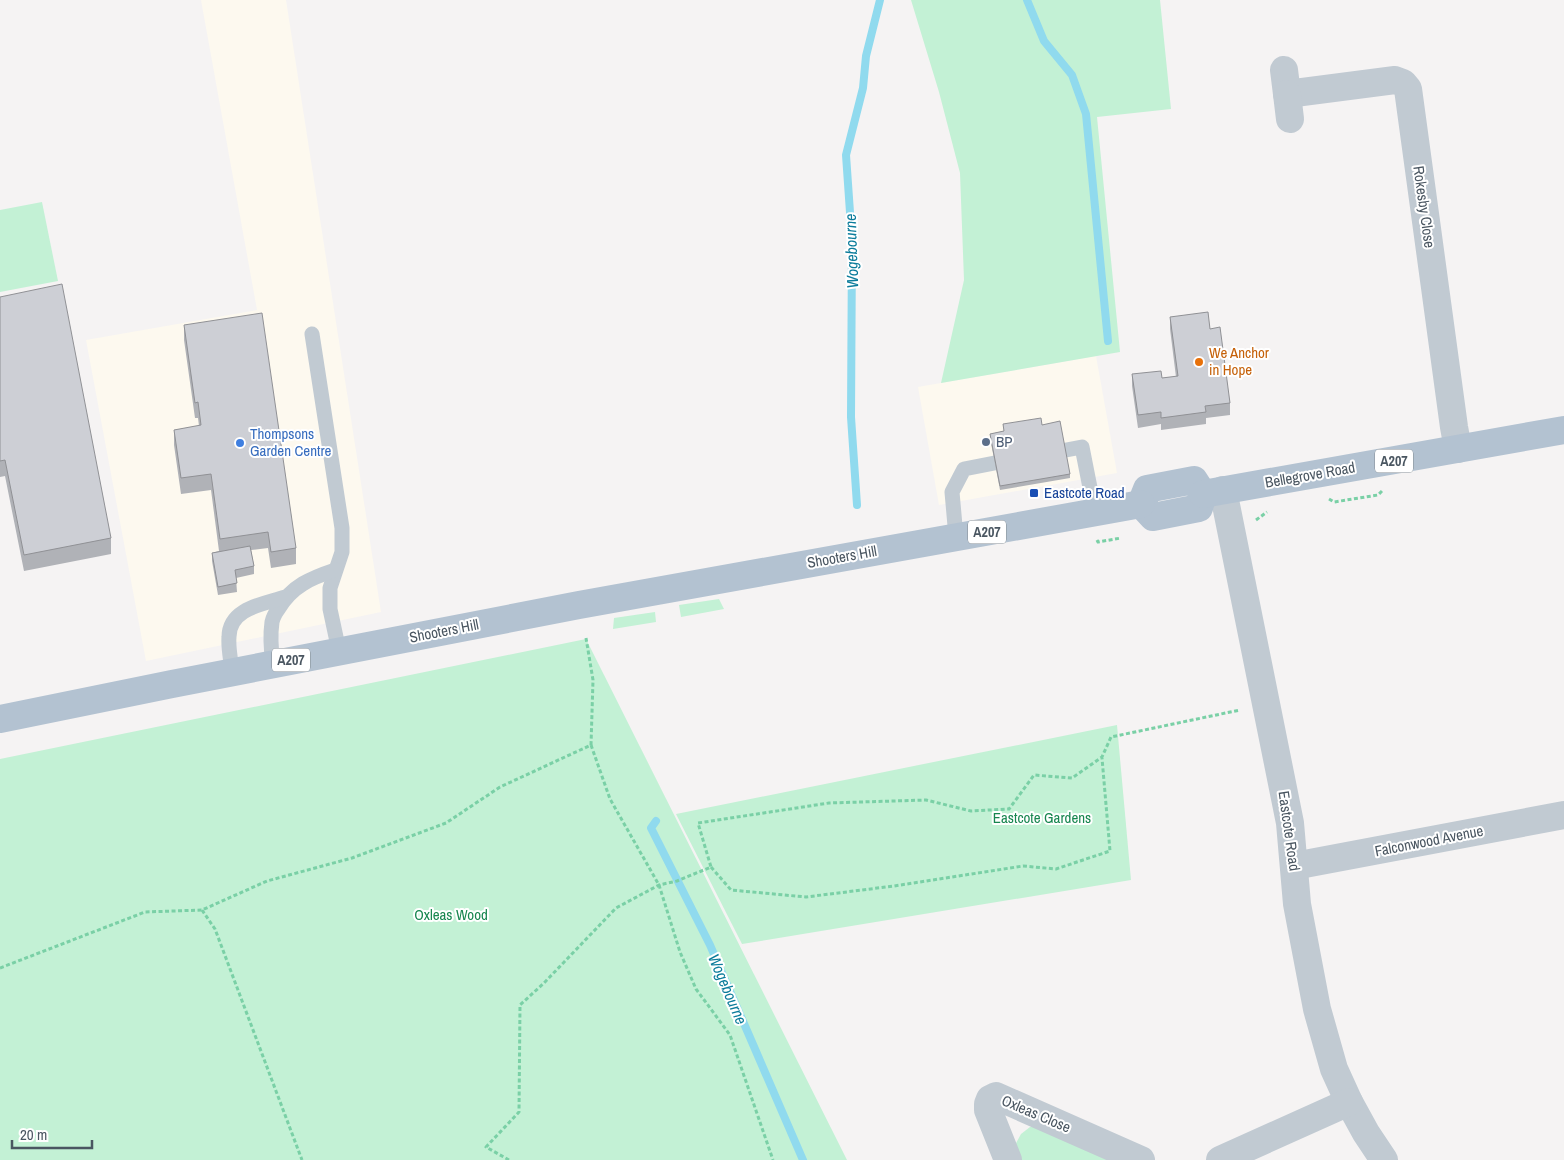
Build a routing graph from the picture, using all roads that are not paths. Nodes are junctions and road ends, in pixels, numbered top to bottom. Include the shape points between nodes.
1 (1287, 94) dead end
2 (312, 334) dead end
3 (1564, 430) edge
4 (1458, 449) junction
5 (1214, 492) junction
6 (1095, 513) junction
7 (956, 537) junction
8 (335, 570) junction
9 (285, 598) junction
10 (339, 651) junction
11 (273, 664) junction
12 (232, 672) junction
13 (0, 720) edge
14 (1564, 815) edge
15 (1294, 866) junction
16 (1349, 1102) junction
17 (1008, 1160) edge
18 (1141, 1160) edge
19 (1220, 1160) edge
20 (1384, 1160) edge

1 - 4 street, Rokesby Close via 1395,80 1404,83 1408,89
2 - 8 lane via 342,528 342,552
3 - 4 main road, Bellegrove Road / A207
4 - 5 main road, Bellegrove Road / A207
5 - 6 main road, A207 via 1194,480 1147,489 1141,504
5 - 15 street, Eastcote Road via 1290,823
6 - 7 main road, A207
6 - 7 lane via 1082,447 964,469 952,492
7 - 10 main road, Shooters Hill / A207
8 - 9 lane via 296,587
8 - 10 lane via 330,588 330,609
9 - 11 lane via 272,619
9 - 12 lane via 251,607 235,618 228,635
10 - 11 main road, Shooters Hill / A207
11 - 12 main road, Shooters Hill / A207
12 - 13 main road, Shooters Hill / A207
14 - 15 street, Falconwood Avenue
15 - 16 street, Eastcote Road via 1297,904 1317,1008 1334,1069
16 - 19 street
16 - 20 street, Eastcote Road
17 - 18 street, Oxleas Close via 988,1110 990,1099 996,1096

